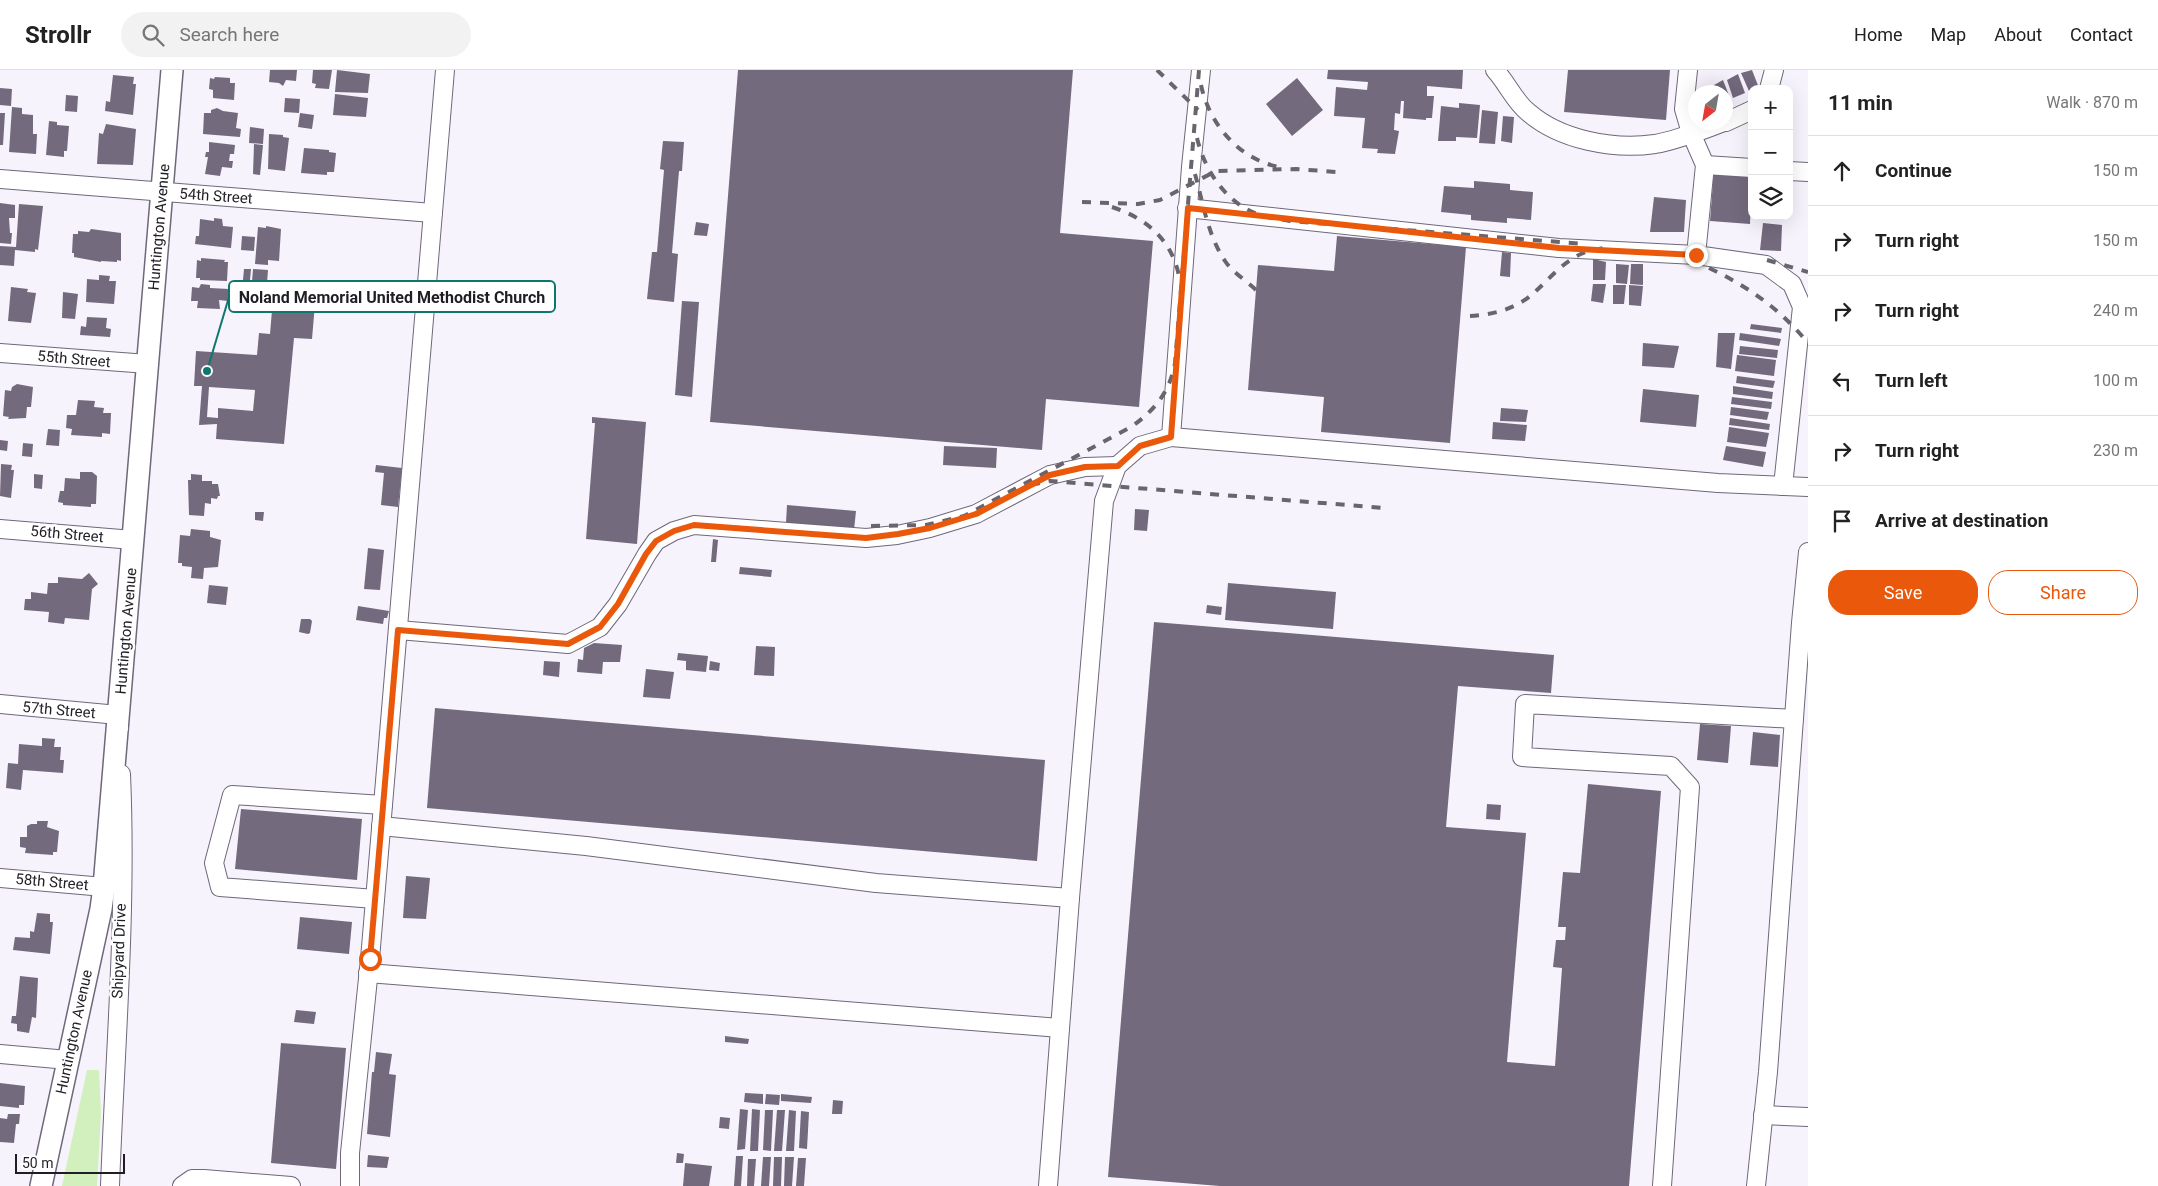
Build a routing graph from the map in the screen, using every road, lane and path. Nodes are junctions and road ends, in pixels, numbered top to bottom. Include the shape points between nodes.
1 (172, 70) edge
2 (445, 70) edge
3 (1201, 70) edge
4 (1495, 70) edge
5 (1688, 70) edge
6 (1774, 70) edge
7 (1770, 85) edge
8 (1748, 112) edge
9 (1733, 118) edge
10 (1700, 130) edge
11 (1691, 133) junction
12 (1706, 164) junction
13 (1748, 168) edge
14 (1793, 171) edge
15 (1808, 172) edge
16 (0, 179) edge
17 (162, 192) junction
18 (1188, 208) junction
19 (433, 213) junction
20 (1696, 255) junction
21 (0, 353) edge
22 (148, 364) junction
23 (1171, 437) junction
24 (1118, 466) junction
25 (1783, 486) junction
26 (1808, 487) edge
27 (0, 528) edge
28 (133, 540) junction
29 (1808, 552) edge
30 (398, 630) junction
31 (0, 704) edge
32 (118, 715) junction
33 (1794, 719) junction
34 (383, 805) junction
35 (381, 826) junction
36 (0, 878) edge
37 (104, 887) junction
38 (1070, 898) junction
39 (375, 899) junction
40 (368, 973) junction
41 (1060, 1028) junction
42 (0, 1054) edge
43 (68, 1060) junction
44 (1763, 1114) junction
45 (1808, 1117) edge
46 (41, 1186) edge
47 (110, 1186) edge
48 (182, 1186) edge
49 (291, 1186) edge
50 (350, 1186) edge
51 (1048, 1186) edge
52 (1662, 1186) edge
53 (1756, 1186) edge

1 - 17 main road, Huntington Avenue
2 - 19 street
3 - 18 street
4 - 11 street via 1526,111 1578,138 1619,145 1654,144
5 - 11 street via 1684,110
6 - 7 street
8 - 9 street
10 - 11 street
11 - 12 street
12 - 13 street
12 - 20 street
14 - 15 street
16 - 17 street, 54th Street
17 - 19 street, 54th Street
17 - 22 main road, Huntington Avenue
18 - 20 street via 1559,248
18 - 23 street
19 - 30 street
20 - 25 street via 1766,265 1792,284 1802,306
21 - 22 street, 55th Street
22 - 28 main road, Huntington Avenue
23 - 24 street via 1140,446
23 - 25 street
24 - 30 street via 1085,467 1050,475 976,514 898,534 866,538 694,525 674,531 656,541 618,604 600,627 568,644
24 - 38 street via 1104,501
25 - 26 street
27 - 28 street, 56th Street
28 - 32 main road, Huntington Avenue
29 - 33 street
30 - 34 street
31 - 32 street, 57th Street
32 - 37 main road, Huntington Avenue
32 - 47 street, Shipyard Drive via 123,823
33 - 44 street
33 - 52 street via 1525,704 1522,757 1671,766 1690,787
34 - 35 street
34 - 39 street via 232,796 214,863 220,886
35 - 38 street via 586,846 876,883
35 - 39 street
36 - 37 street, 58th Street
37 - 43 main road, Huntington Avenue
38 - 41 street
39 - 40 street
40 - 41 street
40 - 50 street via 350,1153
41 - 51 street
42 - 43 street
43 - 46 main road, Huntington Avenue
44 - 45 street
44 - 53 street
48 - 49 street via 192,1180 204,1179

